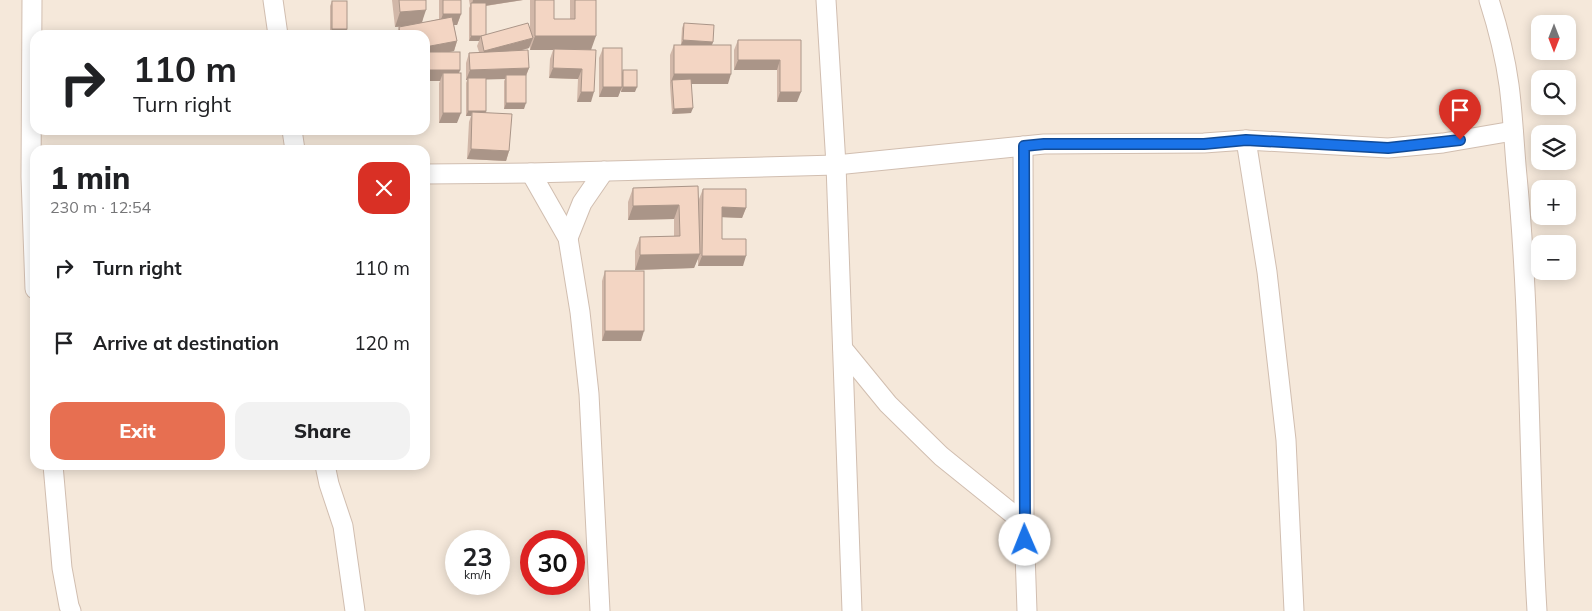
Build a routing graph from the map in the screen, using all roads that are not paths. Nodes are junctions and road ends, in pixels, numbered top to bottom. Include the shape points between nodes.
1 (32, 0) edge
2 (273, 0) edge
3 (826, 0) edge
4 (1490, 0) edge
5 (32, 30) edge
6 (277, 30) edge
7 (1513, 131) junction
8 (1246, 140) junction
9 (1024, 146) junction
10 (836, 165) junction
11 (604, 171) junction
12 (531, 173) junction
13 (430, 174) edge
14 (568, 238) junction
15 (843, 349) junction
16 (53, 470) edge
17 (326, 470) edge
18 (1024, 523) junction
19 (71, 611) edge
20 (355, 611) edge
21 (600, 611) edge
22 (852, 611) edge
23 (1028, 611) edge
24 (1294, 611) edge
25 (1537, 611) edge

1 - 5 street
2 - 6 street
3 - 10 street
4 - 7 street via 1501,39
7 - 8 street via 1388,148
7 - 25 street via 1528,353
8 - 9 street via 1204,144
8 - 24 street via 1267,272 1286,440
9 - 10 street
9 - 18 street
10 - 11 street
10 - 15 street
11 - 12 street
11 - 14 street via 582,203
12 - 13 street
12 - 14 street
14 - 21 street via 589,394
15 - 18 street via 888,404 941,456
15 - 22 street
16 - 19 street via 62,568
17 - 20 street via 343,526
18 - 23 street

